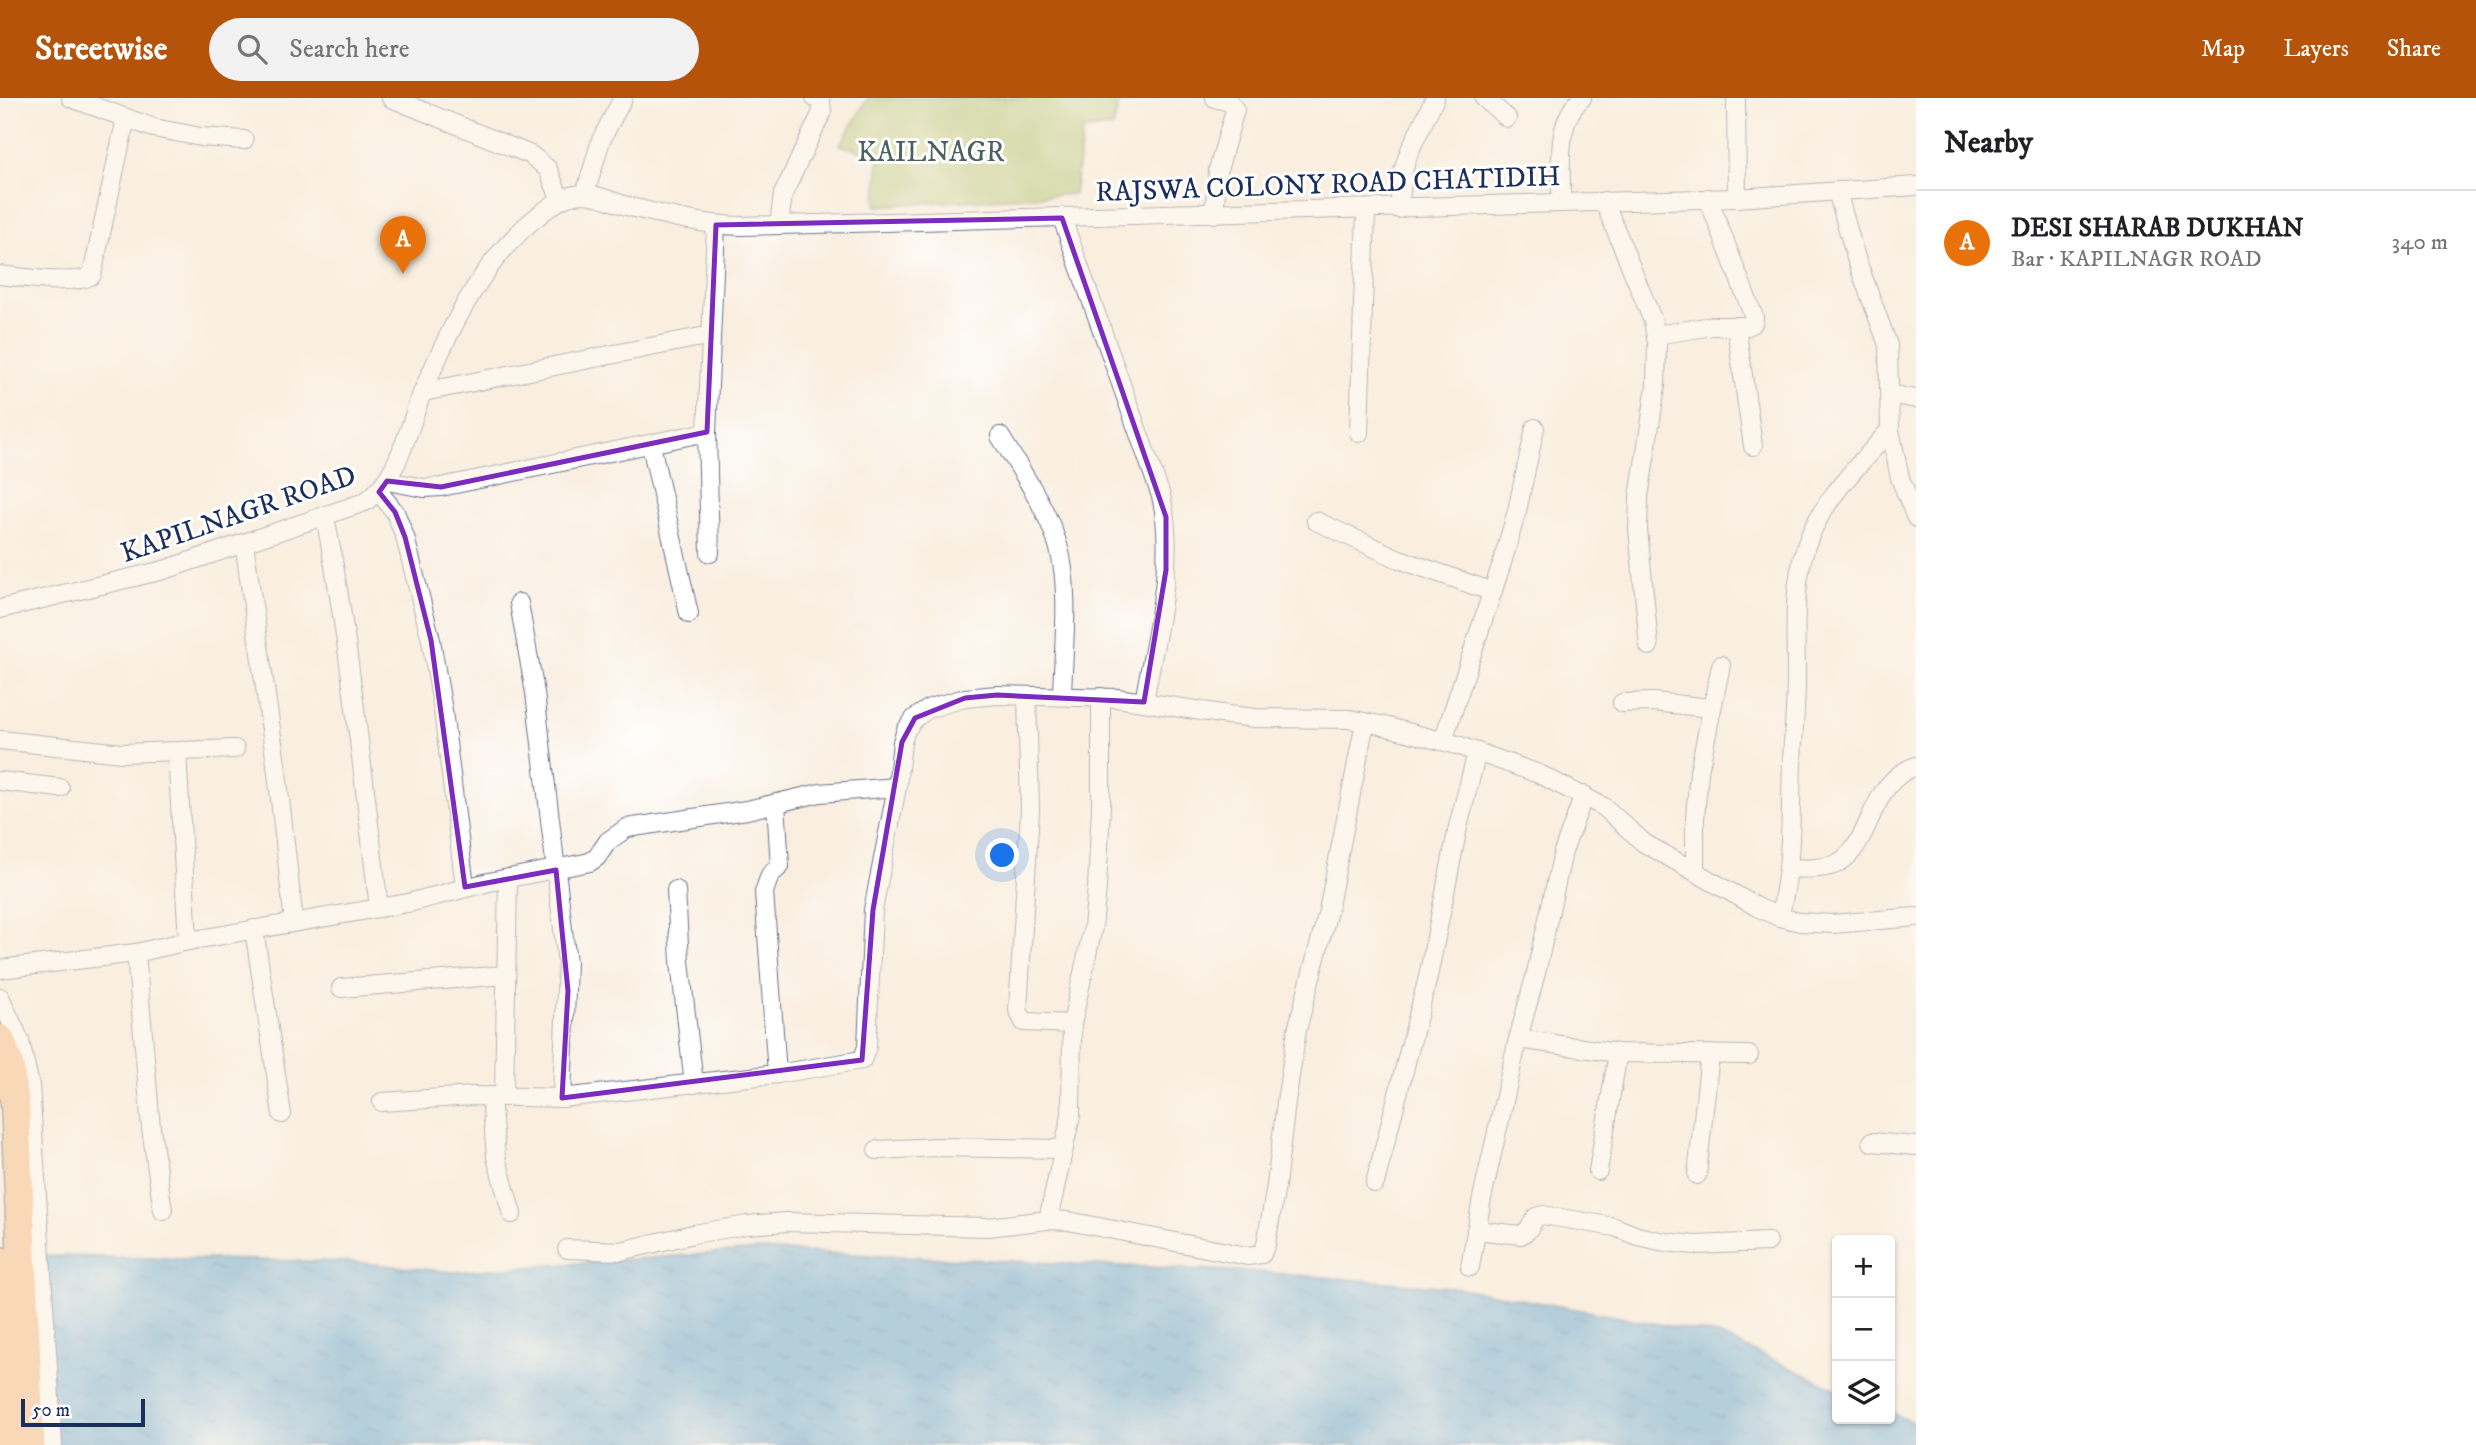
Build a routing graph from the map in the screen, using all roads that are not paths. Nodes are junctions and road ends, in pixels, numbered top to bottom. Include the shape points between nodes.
1 (71, 98) edge
2 (391, 98) edge
3 (623, 98) edge
4 (815, 98) edge
5 (1215, 98) edge
6 (1435, 98) edge
7 (1484, 98) edge
8 (1582, 98) edge
9 (1736, 98) edge
10 (126, 118) junction
11 (1507, 118) dead end
12 (244, 140) dead end
13 (1916, 186) edge
14 (1837, 191) junction
15 (585, 194) junction
16 (1708, 198) junction
17 (1737, 198) junction
18 (560, 199) junction
19 (1604, 201) junction
20 (1561, 203) junction
21 (1399, 209) junction
22 (1367, 210) junction
23 (1214, 214) junction
24 (1062, 218) junction
25 (779, 225) junction
26 (716, 226) junction
27 (741, 226) joint
28 (0, 275) edge
29 (1736, 326) junction
30 (711, 335) junction
31 (1656, 335) junction
32 (423, 392) junction
33 (1890, 394) junction
34 (1916, 399) edge
35 (1535, 428) dead end
36 (1890, 430) junction
37 (707, 432) junction
38 (1359, 433) dead end
39 (1000, 436) dead end
40 (651, 444) junction
41 (1754, 446) dead end
42 (383, 487) junction
43 (325, 516) junction
44 (1916, 518) edge
45 (1316, 522) dead end
46 (244, 543) junction
47 (710, 553) dead end
48 (1493, 592) junction
49 (519, 603) dead end
50 (0, 609) edge
51 (689, 614) dead end
52 (1649, 646) dead end
53 (1721, 665) dead end
54 (1027, 696) junction
55 (1062, 696) junction
56 (1101, 697) junction
57 (1144, 702) junction
58 (1622, 703) dead end
59 (1712, 708) junction
60 (1365, 722) junction
61 (0, 740) edge
62 (1443, 741) junction
63 (236, 748) dead end
64 (177, 752) junction
65 (1477, 752) junction
66 (1916, 766) edge
67 (0, 781) edge
68 (897, 787) junction
69 (60, 788) dead end
70 (1584, 795) junction
71 (776, 803) junction
72 (1788, 869) junction
73 (556, 870) junction
74 (1695, 872) junction
75 (508, 879) junction
76 (465, 887) junction
77 (676, 890) dead end
78 (379, 908) junction
79 (1779, 917) junction
80 (1916, 917) edge
81 (294, 922) junction
82 (254, 929) junction
83 (188, 941) junction
84 (136, 953) junction
85 (0, 969) edge
86 (506, 975) junction
87 (341, 988) dead end
88 (0, 997) edge
89 (1072, 1024) junction
90 (0, 1039) edge
91 (1518, 1040) junction
92 (1618, 1052) junction
93 (1710, 1054) junction
94 (1749, 1055) dead end
95 (777, 1074) junction
96 (694, 1084) junction
97 (497, 1096) junction
98 (562, 1098) junction
99 (382, 1102) dead end
100 (282, 1114) dead end
101 (1872, 1142) dead end
102 (1916, 1146) edge
103 (1064, 1149) junction
104 (877, 1150) dead end
105 (1598, 1171) dead end
106 (1697, 1175) dead end
107 (1375, 1182) dead end
108 (163, 1211) dead end
109 (512, 1213) dead end
110 (1048, 1220) junction
111 (1476, 1230) junction
112 (1768, 1242) dead end
113 (567, 1249) dead end
114 (0, 1261) edge
115 (1470, 1267) dead end
116 (8, 1445) edge
117 (30, 1445) edge
118 (54, 1445) edge

1 - 10 street
2 - 18 street via 531,155 548,169
3 - 15 street via 601,140
4 - 25 street via 821,102 822,112 783,194
5 - 23 street via 1230,102 1235,110 1218,170
6 - 21 street via 1409,152
7 - 11 street
8 - 20 street via 1566,119
9 - 17 street
10 - 12 street via 201,137
10 - 28 street via 92,275 82,280
13 - 14 street, RAJSWA COLONY ROAD CHATIDIH
14 - 17 street, RAJSWA COLONY ROAD CHATIDIH
14 - 33 street via 1888,345
15 - 18 street, KAPILNAGR ROAD
15 - 26 street, KAPILNAGR ROAD
16 - 17 street, RAJSWA COLONY ROAD CHATIDIH
16 - 19 street, RAJSWA COLONY ROAD CHATIDIH
16 - 29 street via 1754,317 1753,323
18 - 32 street, KAPILNAGR ROAD via 530,222 481,278
19 - 20 street, RAJSWA COLONY ROAD CHATIDIH
19 - 31 street
20 - 21 street, RAJSWA COLONY ROAD CHATIDIH
21 - 22 street, RAJSWA COLONY ROAD CHATIDIH
22 - 23 street, RAJSWA COLONY ROAD CHATIDIH
22 - 38 street
23 - 24 street, RAJSWA COLONY ROAD CHATIDIH
24 - 25 street, RAJSWA COLONY ROAD CHATIDIH
24 - 57 street via 1166,517 1166,570
25 - 27 street, RAJSWA COLONY ROAD CHATIDIH
26 - 27 street, KAPILNAGR ROAD
26 - 30 street
29 - 31 street
29 - 41 street
30 - 32 street
30 - 37 street
31 - 52 street via 1656,386 1638,529
32 - 42 street, KAPILNAGR ROAD
33 - 34 street
33 - 36 street
35 - 48 street
36 - 44 street via 1900,478
36 - 72 street via 1825,509 1807,544 1797,579
37 - 40 street
37 - 47 street
39 - 55 street via 1044,510 1059,547 1065,583
40 - 42 street via 441,487
40 - 51 street
42 - 43 street, KAPILNAGR ROAD via 365,502
42 - 76 street via 405,537 432,640
43 - 46 street, KAPILNAGR ROAD
43 - 78 street via 355,696
45 - 48 street via 1399,559
46 - 50 street, KAPILNAGR ROAD via 164,570
46 - 81 street
48 - 62 street
49 - 73 street
53 - 59 street
54 - 55 street
54 - 68 street via 965,698 930,708 915,718 902,742
54 - 89 street via 1030,810 1018,1010 1024,1022
55 - 56 street
56 - 57 street
56 - 89 street via 1097,888
57 - 60 street via 1255,718
58 - 59 street
59 - 74 street via 1699,772
60 - 62 street
60 - 110 street via 1333,889 1297,1030 1262,1254 1247,1256
61 - 64 street via 122,752
62 - 65 street
63 - 64 street
64 - 83 street
65 - 70 street
65 - 107 street via 1428,977
66 - 72 street via 1884,789 1856,844 1837,864
67 - 69 street
68 - 71 street via 821,793
68 - 95 street via 873,910 865,1055 852,1064
70 - 74 street via 1644,843
70 - 91 street via 1563,852
71 - 73 street via 627,828 590,862
71 - 95 street via 780,866 766,881 764,892
72 - 79 street
73 - 75 street
73 - 98 street via 567,963
74 - 79 street
75 - 76 street
75 - 86 street
76 - 78 street
77 - 96 street
78 - 81 street
79 - 80 street via 1832,924
81 - 82 street
82 - 83 street
82 - 100 street
83 - 84 street
84 - 85 street
84 - 108 street
86 - 87 street
86 - 97 street
88 - 118 street via 20,1041 30,1085
89 - 103 street via 1071,1115
90 - 117 main road via 15,1104
91 - 92 street
91 - 111 street
92 - 93 street
92 - 105 street
93 - 94 street
93 - 106 street
95 - 96 street
96 - 98 street
97 - 98 street
97 - 99 street
97 - 109 street via 496,1157
101 - 102 street
103 - 104 street
103 - 110 street
110 - 113 street via 988,1227 787,1222 693,1234 621,1251
111 - 112 street via 1521,1235 1543,1215 1615,1227 1665,1242
111 - 115 street
114 - 116 main road

